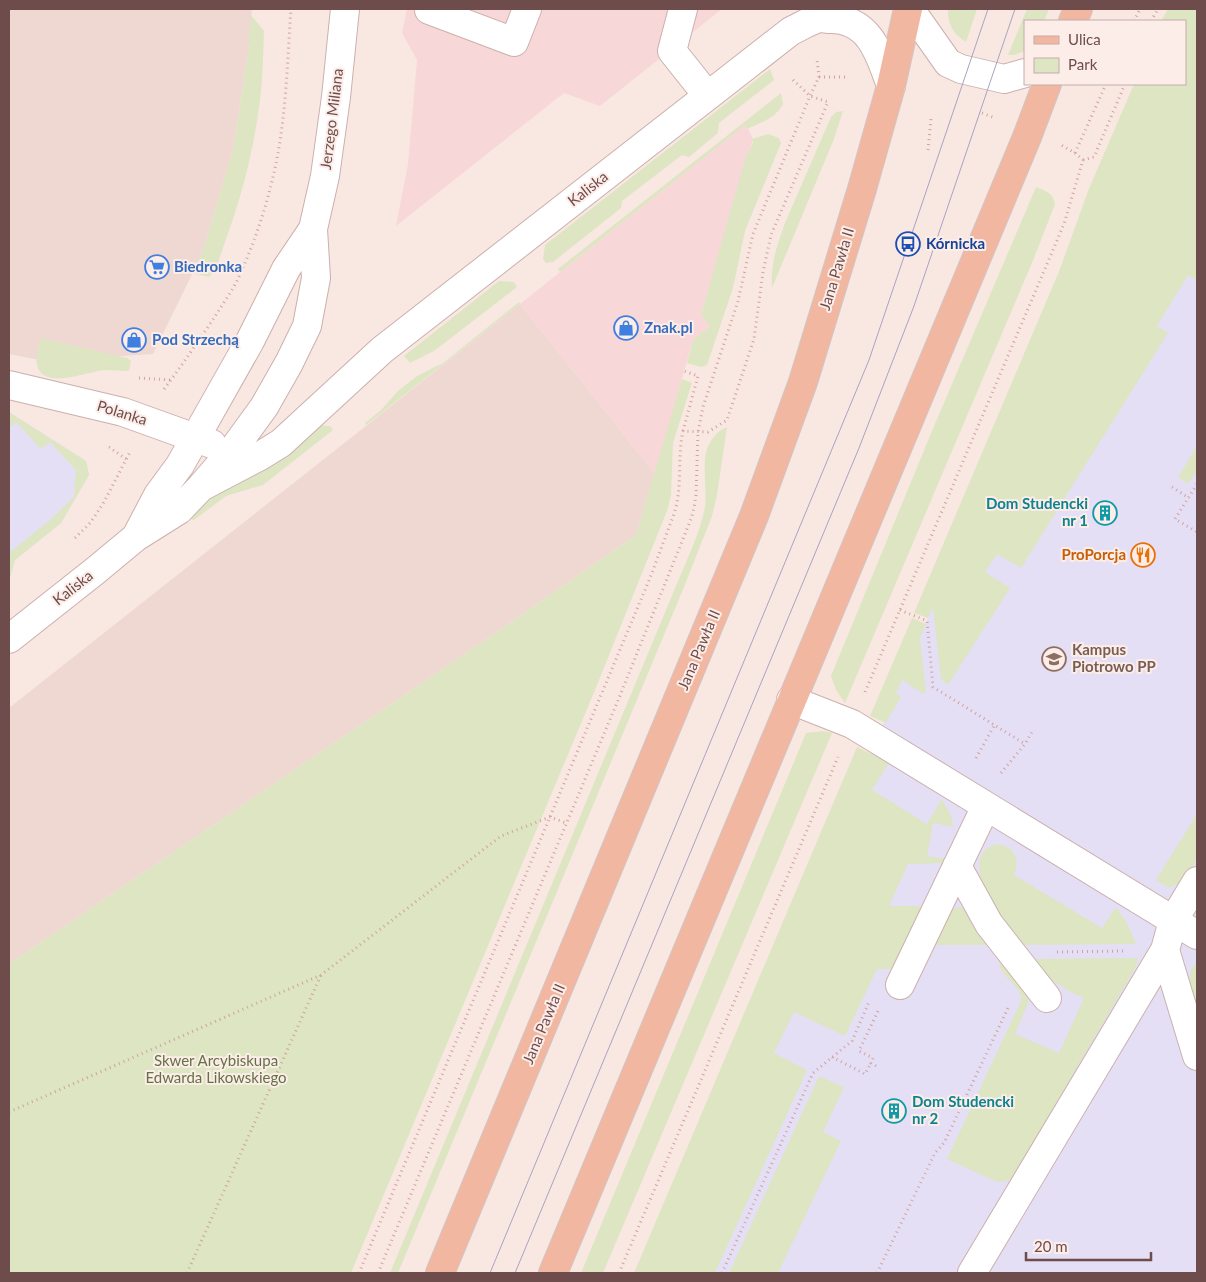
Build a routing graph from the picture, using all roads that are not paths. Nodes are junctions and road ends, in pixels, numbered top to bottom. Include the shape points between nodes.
1 (345, 9) edge
2 (430, 9) edge
3 (527, 9) edge
4 (683, 9) edge
5 (909, 9) edge
6 (1024, 74) edge
7 (1047, 85) edge
8 (891, 86) junction
9 (707, 95) junction
10 (313, 229) junction
11 (9, 385) edge
12 (194, 438) junction
13 (281, 443) junction
14 (232, 451) junction
15 (201, 487) junction
16 (136, 537) junction
17 (9, 639) edge
18 (791, 700) junction
19 (986, 806) junction
20 (957, 866) junction
21 (1197, 881) edge
22 (1173, 921) junction
23 (1197, 935) edge
24 (1165, 950) junction
25 (896, 983) road end
26 (1047, 998) dead end
27 (1197, 1056) edge
28 (440, 1273) edge
29 (553, 1273) edge
30 (972, 1273) edge

1 - 10 street, Jerzego Miliana via 325,176
2 - 3 street via 514,42
4 - 9 street via 672,52
5 - 6 street via 948,63 1004,79
5 - 8 main road, Jana Pawła II
7 - 18 main road
8 - 9 street, Kaliska via 869,36 854,23 819,18 791,31
8 - 28 main road, Jana Pawła II via 803,382 754,516
9 - 13 street, Kaliska via 382,350
10 - 12 street, Jerzego Miliana via 286,269 250,341
10 - 14 street, Jerzego Miliana via 316,278 307,326 264,407
11 - 12 street, Polanka via 81,401
12 - 14 street, Polanka
12 - 16 street, Kaliska
13 - 14 street, Kaliska via 256,451
13 - 15 street, Kaliska
14 - 15 street, Kaliska
15 - 16 street, Kaliska via 179,510
16 - 17 street, Kaliska
18 - 19 street via 852,724
18 - 29 main road
19 - 20 street
19 - 22 street
20 - 25 street
20 - 26 street via 989,924
21 - 22 street
22 - 23 street
22 - 24 street
24 - 27 street
24 - 30 street

